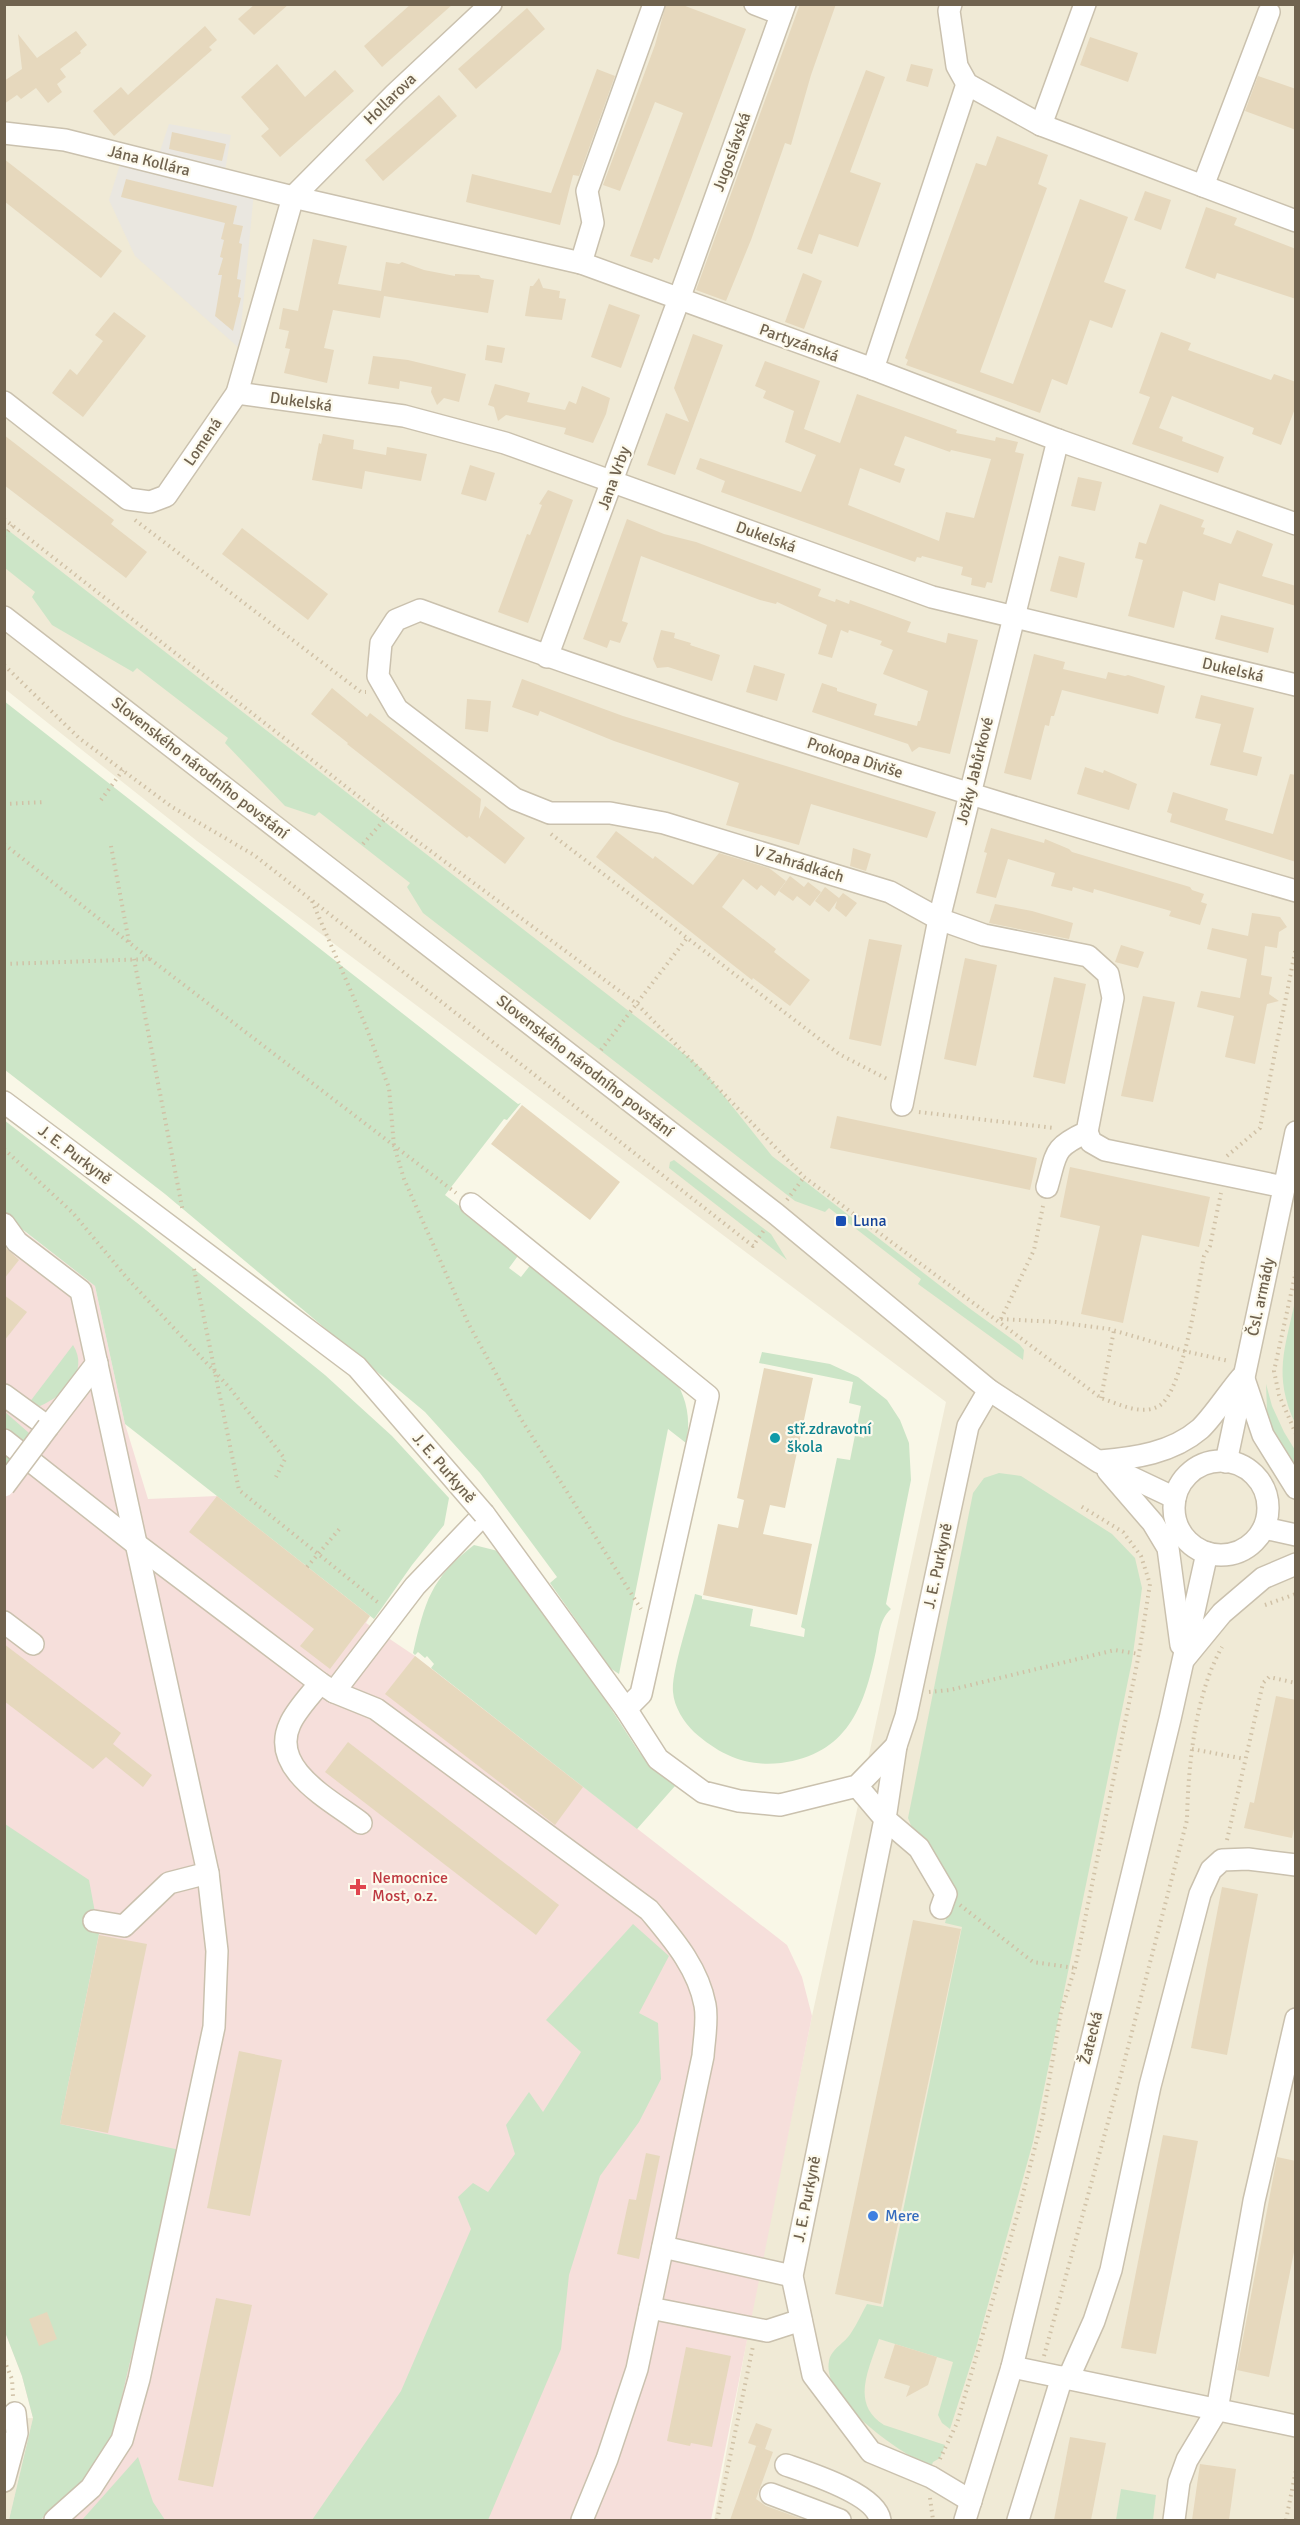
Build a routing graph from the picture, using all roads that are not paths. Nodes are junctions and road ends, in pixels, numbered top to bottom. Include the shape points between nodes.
1 (490, 4) edge
2 (654, 4) edge
3 (755, 4) edge
4 (951, 4) edge
5 (1085, 4) edge
6 (783, 9) edge
7 (1269, 12) dead end
8 (967, 84) junction
9 (1041, 124) junction
10 (4, 133) edge
11 (1203, 186) junction
12 (292, 197) junction
13 (1296, 220) edge
14 (581, 263) junction
15 (679, 299) junction
16 (873, 369) junction
17 (237, 393) junction
18 (4, 402) edge
19 (1058, 440) junction
20 (612, 481) junction
21 (1296, 524) edge
22 (420, 610) joint
23 (4, 617) edge
24 (1013, 618) junction
25 (547, 657) junction
26 (1296, 685) edge
27 (970, 795) junction
28 (1296, 891) edge
29 (939, 919) junction
30 (904, 1097) road end
31 (4, 1102) edge
32 (1087, 1132) junction
33 (1296, 1132) edge
34 (1047, 1187) road end
35 (1284, 1187) junction
36 (471, 1204) road end
37 (4, 1224) edge
38 (97, 1364) junction
39 (1243, 1376) junction
40 (989, 1389) junction
41 (4, 1395) edge
42 (48, 1427) junction
43 (4, 1440) edge
44 (1099, 1461) junction
45 (1226, 1461) junction
46 (4, 1486) edge
47 (1296, 1488) edge
48 (1175, 1498) junction
49 (484, 1514) junction
50 (1264, 1528) junction
51 (1296, 1535) edge
52 (136, 1544) junction
53 (1207, 1553) junction
54 (1296, 1564) edge
55 (4, 1622) edge
56 (33, 1644) dead end
57 (1183, 1661) junction
58 (327, 1687) junction
59 (626, 1709) junction
60 (896, 1746) junction
61 (857, 1786) junction
62 (885, 1819) junction
63 (361, 1823) dead end
64 (1296, 1865) edge
65 (208, 1873) junction
66 (943, 1901) road end
67 (94, 1921) dead end
68 (1296, 2019) edge
69 (663, 2247) junction
70 (792, 2276) junction
71 (650, 2308) junction
72 (801, 2320) junction
73 (1012, 2367) junction
74 (1065, 2378) junction
75 (1217, 2410) junction
76 (15, 2413) road end
77 (1296, 2426) edge
78 (786, 2464) dead end
79 (4, 2481) edge
80 (771, 2494) dead end
81 (968, 2511) edge
82 (55, 2520) edge
83 (582, 2520) edge
84 (840, 2520) edge
85 (880, 2520) edge
86 (1018, 2520) edge
87 (1174, 2520) edge

1 - 12 street, Hollarova
2 - 14 street via 587,191 593,223
3 - 6 street
4 - 8 street via 957,66
5 - 9 street
6 - 15 street, Jugoslávská
7 - 11 street
8 - 9 street
8 - 16 street
9 - 11 street
10 - 12 street, Jána Kollára via 65,141
11 - 13 street
12 - 14 street, Partyzánská
12 - 17 street, Lomená
14 - 15 street, Partyzánská
15 - 16 street, Partyzánská
15 - 20 street, Jana Vrby
16 - 19 street, Partyzánská
17 - 18 street, Lomená via 166,496 150,502 128,498
17 - 20 street, Dukelská via 404,416 505,443
19 - 21 street, Partyzánská
19 - 24 street, Jožky Jabůrkové
20 - 24 street, Dukelská via 932,597
20 - 25 street, Jana Vrby
22 - 25 street, Prokopa Diviše
22 - 29 street, V Zahrádkách via 396,620 381,644 378,676 398,709 515,799 550,813 610,813 664,823 890,892
23 - 40 street, Slovenského národního povstání via 776,1214
24 - 26 street, Dukelská
24 - 27 street, Jožky Jabůrkové
25 - 27 street, Prokopa Diviše
27 - 28 street, Prokopa Diviše
27 - 29 street, Jožky Jabůrkové
29 - 30 street, Jožky Jabůrkové
29 - 32 street, V Zahrádkách via 984,935 1088,956 1108,974 1113,998
31 - 49 street, J. E. Purkyně, bridge via 357,1367
32 - 34 street via 1058,1149
32 - 35 street via 1091,1142 1105,1150
33 - 35 street, Čsl. armády
35 - 39 street, Čsl. armády
36 - 59 street via 708,1396 641,1694
37 - 38 street via 17,1242 81,1292
38 - 42 street
38 - 52 street
39 - 44 street via 1200,1429 1172,1446 1136,1458
39 - 45 street, Čsl. armády
39 - 47 street via 1263,1436
40 - 44 street, Slovenského národního povstání
40 - 60 street, J. E. Purkyně via 968,1426 911,1694
41 - 42 street
42 - 46 street, bridge
43 - 52 street
44 - 48 street, Slovenského národního povstání
44 - 57 street via 1154,1523 1168,1548
45 - 48 street via 1199,1466 1188,1474
45 - 50 street via 1240,1465 1262,1485 1268,1514
48 - 53 street via 1176,1518 1184,1538
49 - 58 street via 414,1586
49 - 59 street, J. E. Purkyně
50 - 51 street
50 - 53 street via 1257,1539 1240,1551
52 - 58 street
52 - 65 street
53 - 57 street, Žatecká
54 - 57 street via 1263,1578 1222,1613
55 - 56 street
57 - 73 street, Žatecká
58 - 63 street via 289,1724 284,1750 296,1773
58 - 69 street via 376,1709 649,1910 694,1972 705,2006 704,2056
59 - 61 street, J. E. Purkyně via 658,1759 703,1791 740,1801 780,1805
60 - 61 street, J. E. Purkyně
60 - 62 street, J. E. Purkyně
61 - 62 street
62 - 66 street via 918,1848
62 - 70 street, J. E. Purkyně
64 - 74 street via 1222,1860 1211,1870 1200,1894 1150,2086 1111,2270 1094,2321
65 - 67 street via 169,1883 124,1926
65 - 82 street via 217,1952 214,2027 139,2379 122,2440 91,2488
68 - 75 street via 1254,2201
69 - 70 street
69 - 71 street
70 - 72 street, J. E. Purkyně
71 - 72 street via 768,2331
71 - 83 street via 637,2369
72 - 81 street, J. E. Purkyně via 813,2375 871,2452 931,2477
73 - 74 street
73 - 81 street, Žatecká
74 - 75 street
74 - 86 street
75 - 77 street
75 - 87 street via 1186,2460
76 - 79 street via 17,2433
78 - 85 street via 833,2481 869,2502
80 - 84 street

